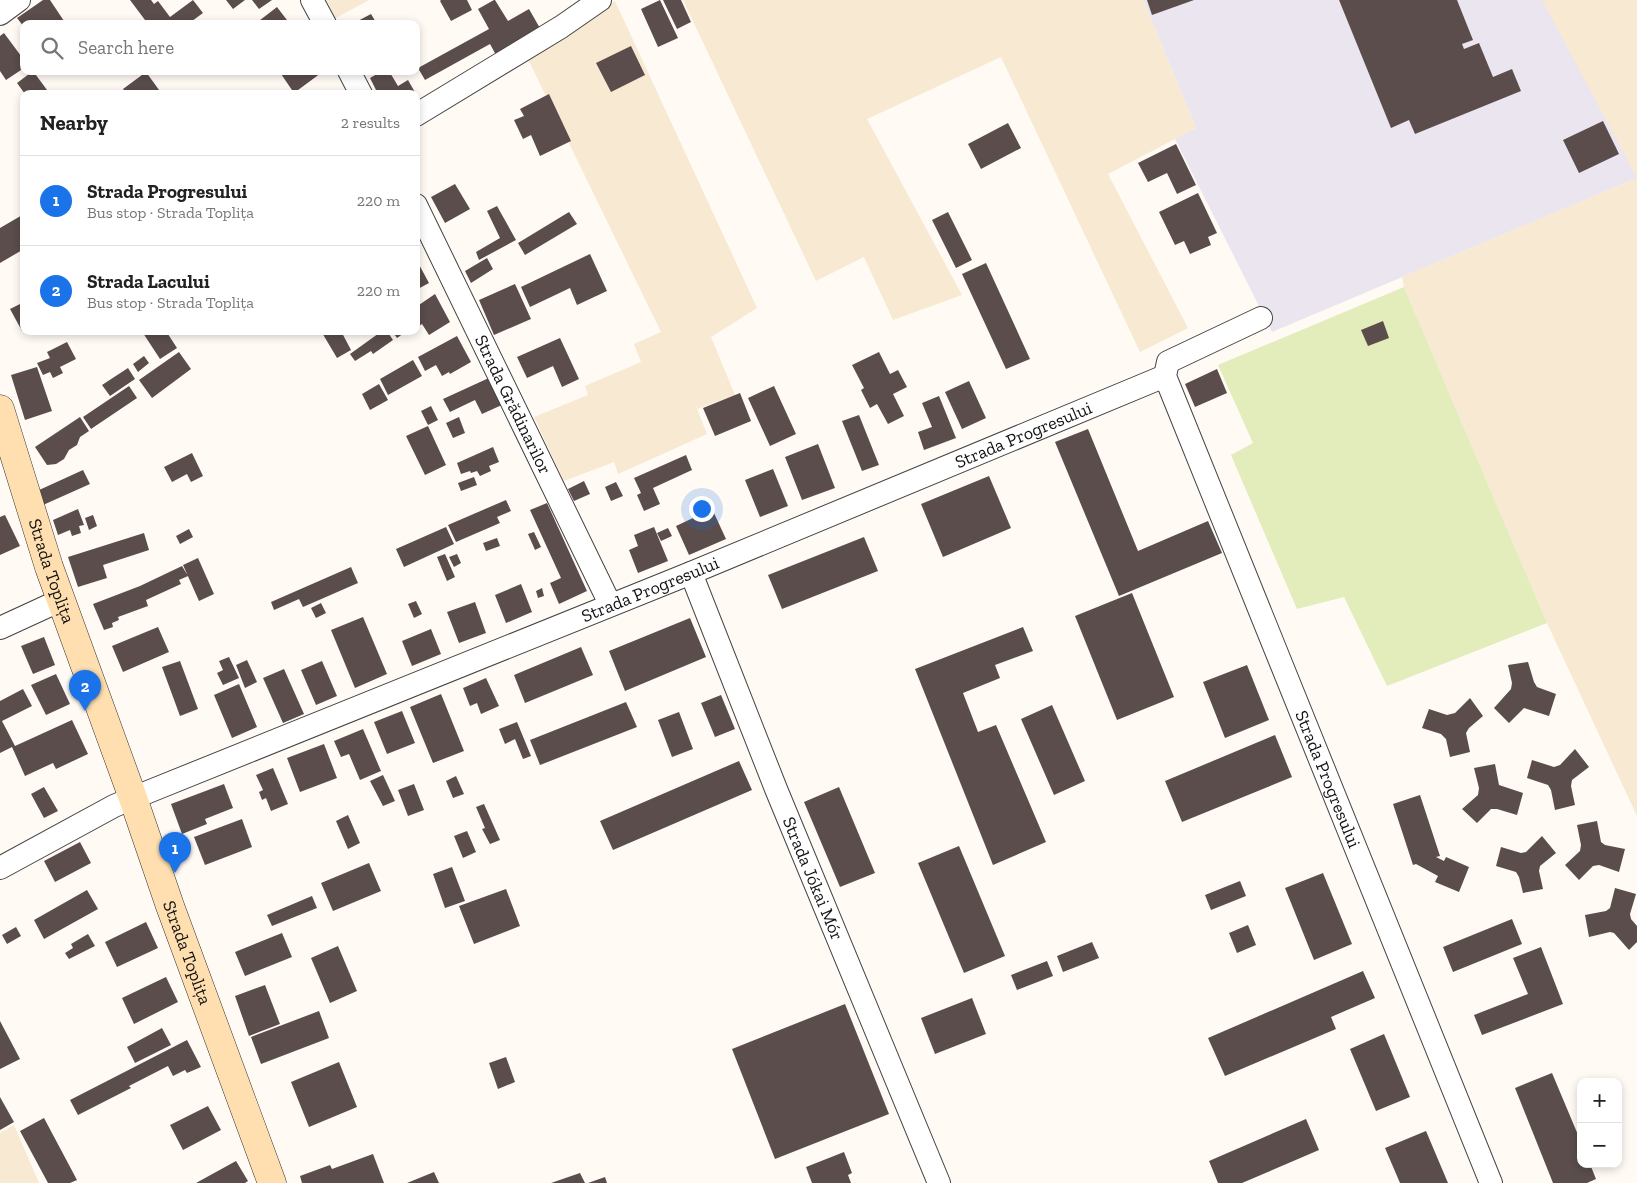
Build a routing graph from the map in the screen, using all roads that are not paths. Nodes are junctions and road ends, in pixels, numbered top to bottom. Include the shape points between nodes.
1 (19, 0) edge
2 (312, 0) edge
3 (600, 0) edge
4 (0, 14) edge
5 (322, 20) edge
6 (351, 75) edge
7 (359, 90) edge
8 (420, 113) edge
9 (420, 213) edge
10 (1261, 318) dead end
11 (1165, 376) junction
12 (0, 409) edge
13 (691, 573) junction
14 (61, 600) junction
15 (610, 604) junction
16 (0, 628) edge
17 (133, 798) junction
18 (0, 868) edge
19 (272, 1183) edge
20 (939, 1183) edge
21 (1491, 1183) edge

1 - 4 street
2 - 5 street
3 - 8 street
6 - 7 street
9 - 15 street, Strada Grădinarilor
10 - 11 street via 1168,362
11 - 13 street, Strada Progresului
11 - 21 street, Strada Progresului
12 - 14 main road, Strada Toplița
13 - 15 street, Strada Progresului
13 - 20 street, Strada Jókai Mór via 776,789
14 - 16 street
14 - 17 main road, Strada Toplița
15 - 17 street, Strada Progresului
17 - 18 street, Strada Progresului
17 - 19 main road, Strada Toplița

